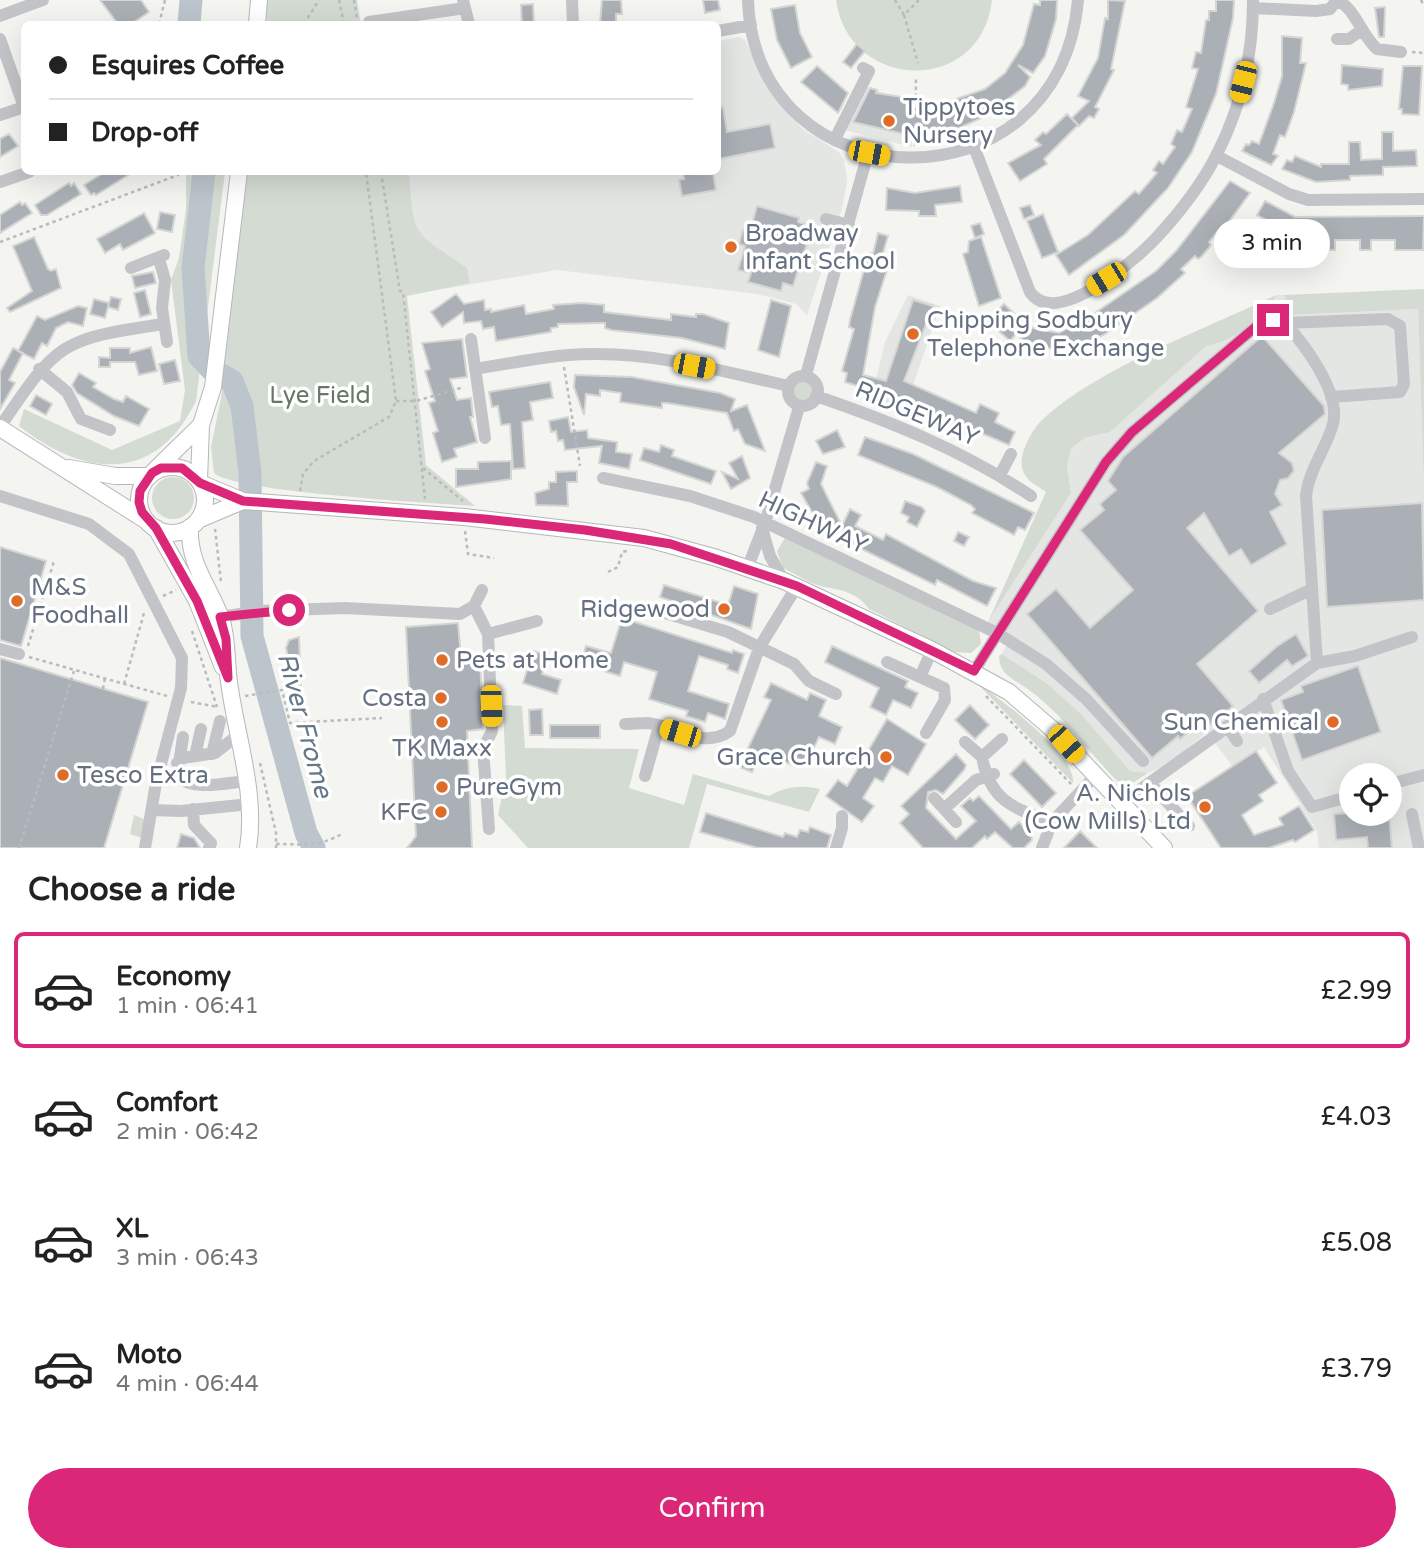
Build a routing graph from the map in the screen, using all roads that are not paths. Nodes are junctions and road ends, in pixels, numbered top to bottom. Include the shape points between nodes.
1 (43, 0) edge
2 (259, 0) edge
3 (572, 0) edge
4 (748, 0) edge
5 (1078, 0) edge
6 (1337, 0) edge
7 (464, 4) edge
8 (1253, 4) edge
9 (0, 16) edge
10 (257, 21) edge
11 (375, 21) edge
12 (468, 21) edge
13 (573, 21) edge
14 (751, 25) junction
15 (721, 31) edge
16 (1360, 31) junction
17 (0, 39) edge
18 (1337, 39) dead end
19 (1401, 52) dead end
20 (863, 68) dead end
21 (21, 98) edge
22 (21, 108) edge
23 (0, 115) edge
24 (835, 139) junction
25 (974, 147) junction
26 (869, 153) junction
27 (1217, 156) junction
28 (21, 175) edge
29 (239, 175) edge
30 (0, 182) edge
31 (1424, 200) edge
32 (826, 219) dead end
33 (849, 225) junction
34 (131, 268) dead end
35 (1285, 323) junction
36 (164, 324) junction
37 (471, 339) dead end
38 (167, 342) dead end
39 (39, 369) junction
40 (475, 369) junction
41 (806, 375) junction
42 (789, 386) junction
43 (816, 396) junction
44 (1331, 397) junction
45 (799, 407) junction
46 (201, 425) junction
47 (0, 428) edge
48 (110, 430) dead end
49 (485, 438) dead end
50 (1010, 454) dead end
51 (60, 466) junction
52 (151, 475) junction
53 (1000, 475) junction
54 (603, 478) dead end
55 (200, 482) junction
56 (0, 495) edge
57 (1031, 495) dead end
58 (243, 501) junction
59 (194, 524) junction
60 (152, 525) junction
61 (764, 526) junction
62 (747, 569) junction
63 (791, 584) junction
64 (1312, 589) junction
65 (482, 590) dead end
66 (474, 606) junction
67 (652, 609) dead end
68 (1270, 610) dead end
69 (220, 617) junction
70 (537, 621) dead end
71 (997, 633) junction
72 (488, 634) junction
73 (1412, 637) dead end
74 (759, 648) junction
75 (0, 649) edge
76 (932, 650) junction
77 (19, 654) dead end
78 (887, 662) dead end
79 (1317, 663) junction
80 (974, 671) junction
81 (920, 677) junction
82 (228, 678) junction
83 (836, 694) dead end
84 (1263, 699) junction
85 (625, 724) dead end
86 (659, 726) junction
87 (1227, 726) junction
88 (201, 729) junction
89 (926, 733) dead end
90 (237, 736) junction
91 (1002, 739) dead end
92 (1237, 741) dead end
93 (965, 743) dead end
94 (195, 757) junction
95 (982, 757) junction
96 (1143, 761) dead end
97 (1424, 775) edge
98 (645, 776) dead end
99 (990, 776) junction
100 (1095, 776) junction
101 (246, 781) junction
102 (1402, 781) edge
103 (1150, 783) junction
104 (934, 798) dead end
105 (1339, 799) edge
106 (250, 804) junction
107 (1120, 804) junction
108 (194, 809) junction
109 (944, 809) junction
110 (152, 810) junction
111 (1412, 814) dead end
112 (842, 816) dead end
113 (956, 822) dead end
114 (1052, 822) junction
115 (1189, 826) dead end
116 (489, 829) dead end
117 (145, 848) edge
118 (209, 848) edge
119 (248, 848) edge
120 (836, 848) edge
121 (1042, 848) edge
122 (1164, 848) edge
123 (1419, 848) edge

1 - 9 street
2 - 10 main road
3 - 13 street
4 - 14 street
5 - 25 street via 1071,42 1042,98 1011,127
6 - 8 street via 1330,9 1315,11
6 - 16 street via 1348,7
7 - 11 street
7 - 12 street
8 - 27 street via 1252,38 1240,97
14 - 15 street
14 - 24 street via 767,71 780,92 805,118
16 - 18 street via 1349,39
16 - 19 street via 1377,49
17 - 21 street
20 - 24 street via 869,71
22 - 23 street
24 - 26 street
25 - 26 street via 915,159
25 - 27 street via 1030,292 1049,305 1067,302 1106,279 1156,239
26 - 33 street
27 - 31 street via 1308,200
28 - 30 street
29 - 46 main road via 213,387
32 - 33 street
33 - 41 street
34 - 36 street via 161,257
35 - 44 street via 1307,347
35 - 44 street via 1388,319 1400,326 1404,384 1400,392
35 - 71 street via 1259,324 1132,432 1106,462
36 - 38 street
36 - 39 street via 81,339 65,346
37 - 40 street
39 - 47 street
39 - 48 street via 67,392 80,419
40 - 42 street via 603,354 667,360
40 - 49 street
41 - 42 street via 798,376
41 - 43 street via 816,382
42 - 45 street via 789,399
43 - 45 street via 810,406
43 - 53 street, RIDGEWAY via 917,434
44 - 64 street via 1332,425 1308,480
45 - 61 street
46 - 52 main road
46 - 55 main road
47 - 51 main road
50 - 53 street, RIDGEWAY
51 - 52 main road via 115,476
51 - 60 main road
52 - 55 main road via 161,468 182,468
52 - 60 main road via 140,491 139,502
53 - 57 street, RIDGEWAY
54 - 61 street, HIGHWAY via 690,495
55 - 58 main road
55 - 59 main road via 205,501
56 - 110 street via 89,524 129,554 182,658 179,700
58 - 59 main road
58 - 62 main road via 464,517 634,536
59 - 60 main road via 173,533
59 - 69 main road via 194,564
60 - 82 main road via 197,601
61 - 62 street
61 - 63 street via 770,556
61 - 71 street, HIGHWAY
62 - 63 main road
63 - 74 street
63 - 76 main road
64 - 68 street
64 - 79 street
65 - 66 street
66 - 69 street via 447,615 345,608
66 - 72 street
67 - 74 street via 728,632
69 - 82 main road
70 - 72 street
71 - 80 street
71 - 96 street, HIGHWAY via 1046,664 1087,699
72 - 116 street via 492,731 483,749
73 - 79 street
74 - 83 street via 794,664 809,681
74 - 86 street via 730,731 700,739
75 - 77 street
76 - 80 main road
76 - 81 street
78 - 81 street
79 - 84 street
80 - 100 main road via 1030,709
81 - 89 street via 944,688 945,700
82 - 90 main road via 239,701
84 - 87 street
84 - 105 street via 1288,771 1301,793 1312,807
85 - 86 street
86 - 98 street
87 - 92 street
87 - 103 street
88 - 94 street
88 - 94 street
88 - 94 street
90 - 94 street
90 - 101 main road
91 - 95 street
93 - 95 street
94 - 101 street via 177,777 183,782
95 - 99 street
97 - 102 street
99 - 109 street via 976,780
99 - 114 street via 1008,804
100 - 107 main road
100 - 114 street
101 - 106 main road
103 - 107 street
103 - 115 street
104 - 109 street
106 - 108 street
106 - 119 main road
107 - 122 main road
108 - 110 street
108 - 118 street via 194,825 211,843
109 - 113 street
110 - 117 street
111 - 123 street
112 - 120 street
114 - 121 street

